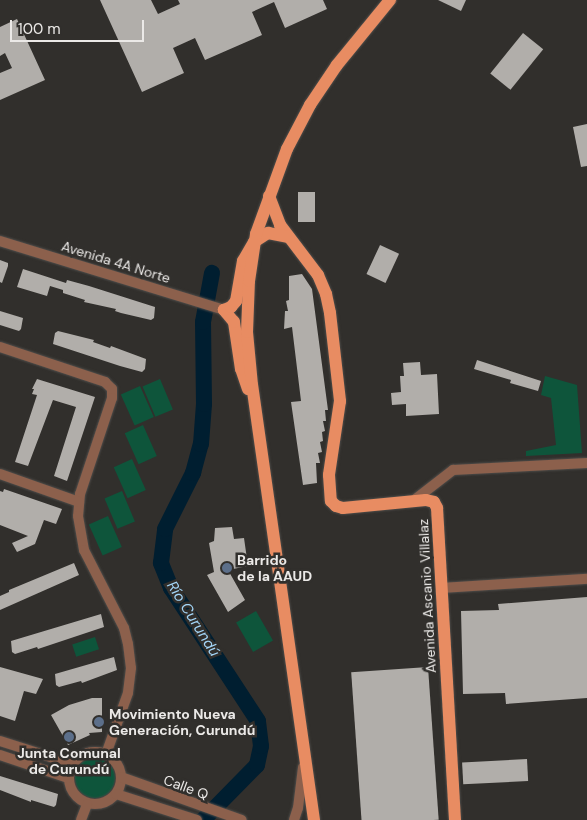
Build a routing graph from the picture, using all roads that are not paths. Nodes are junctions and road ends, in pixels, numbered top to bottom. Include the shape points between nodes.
1 (390, 0) edge
2 (269, 196) junction
3 (290, 237) junction
4 (0, 241) edge
5 (254, 242) junction
6 (221, 310) junction
7 (0, 347) edge
8 (255, 405) junction
9 (587, 463) edge
10 (0, 474) edge
11 (412, 501) junction
12 (79, 502) junction
13 (587, 580) edge
14 (442, 588) junction
15 (0, 741) edge
16 (106, 754) junction
17 (0, 755) edge
18 (305, 756) junction
19 (72, 764) junction
20 (121, 777) junction
21 (68, 778) junction
22 (116, 794) junction
23 (87, 804) junction
24 (81, 820) edge
25 (198, 820) edge
26 (242, 820) edge
27 (294, 820) edge
28 (314, 820) edge
29 (455, 820) edge

1 - 2 main road via 336,65 310,105 287,149
2 - 3 main road, Avenida Ascanio Villalaz via 277,220
2 - 5 main road
3 - 5 main road via 268,233
3 - 11 main road, Avenida Ascanio Villalaz via 318,275 330,312 340,401 329,476 330,499 343,508
4 - 6 street, Avenida 4A Norte
5 - 6 main road via 243,261 236,301 231,307
5 - 8 main road via 247,332
6 - 8 main road via 234,322 242,374
7 - 12 street via 105,382 112,389 112,398
8 - 18 main road
9 - 11 street via 453,470
10 - 12 street
11 - 14 main road, Avenida Ascanio Villalaz via 434,502 437,508
12 - 16 street via 84,550 124,628 131,668 128,693
13 - 14 street
14 - 29 main road, Avenida Ascanio Villalaz
15 - 19 street
16 - 19 street via 84,754
16 - 20 street via 115,761
17 - 21 street
18 - 27 street
18 - 28 main road
19 - 21 street
20 - 22 street
20 - 26 street, Calle Q
21 - 23 street via 71,791
22 - 23 street via 103,804
22 - 25 street, Calle Q
23 - 24 street

